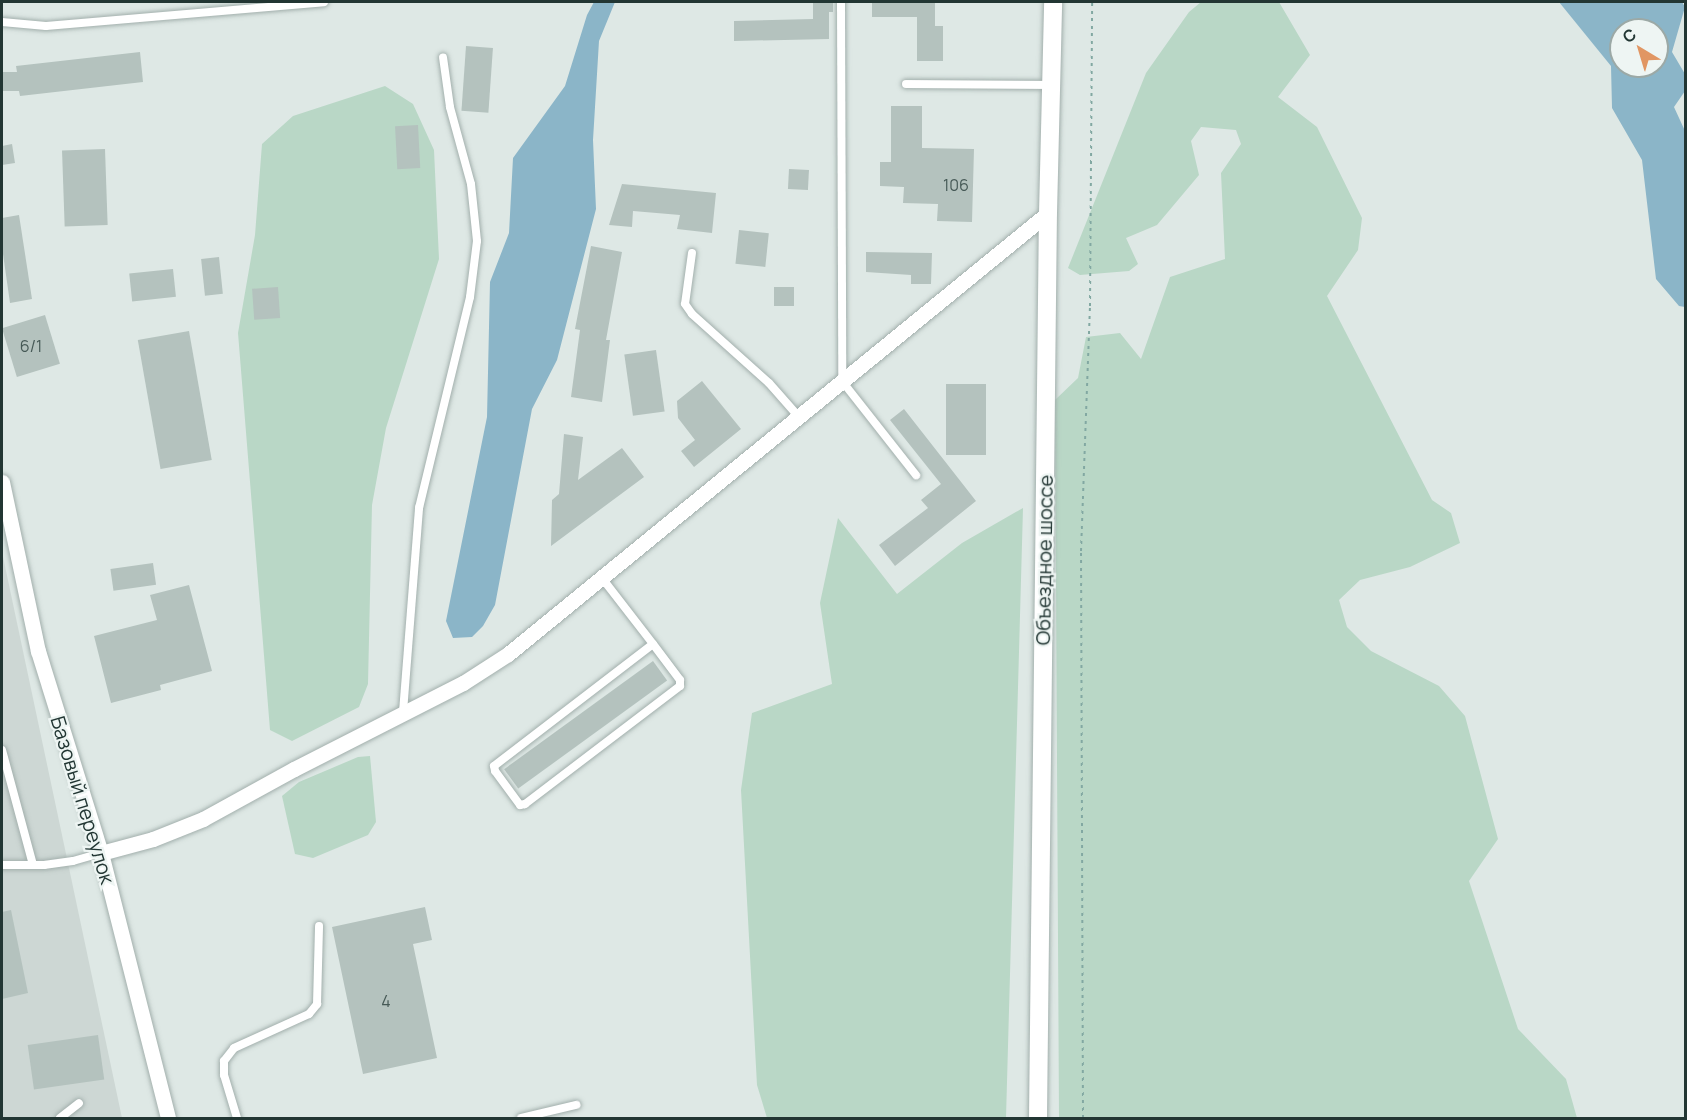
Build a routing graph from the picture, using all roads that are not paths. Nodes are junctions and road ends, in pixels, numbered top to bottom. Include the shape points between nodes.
1 (324, 2) edge
2 (841, 2) edge
3 (1053, 2) edge
4 (2, 22) edge
5 (443, 57) dead end
6 (906, 84) dead end
7 (1051, 86) junction
8 (1048, 213) junction
9 (692, 253) dead end
10 (842, 381) junction
11 (799, 417) junction
12 (916, 475) dead end
13 (2, 482) edge
14 (602, 578) junction
15 (652, 644) junction
16 (403, 714) junction
17 (2, 750) edge
18 (101, 853) junction
19 (2, 865) edge
20 (33, 865) junction
21 (318, 926) dead end
22 (79, 1103) dead end
23 (576, 1105) dead end
24 (60, 1119) edge
25 (168, 1119) edge
26 (237, 1119) edge
27 (521, 1119) edge
28 (1038, 1119) edge

1 - 4 lane via 46,26
2 - 10 lane
3 - 7 main road, Объездное шоссе
5 - 16 lane via 450,107 471,184 477,241 470,297 419,508
6 - 7 lane
7 - 8 main road, Объездное шоссе
8 - 10 street
8 - 28 main road, Объездное шоссе
9 - 11 lane via 685,304 769,383
10 - 11 street
10 - 12 lane
11 - 14 street
13 - 18 street, Базовый переулок via 38,651
14 - 15 lane
14 - 16 street via 508,654
15 - 15 lane via 680,680 680,686 520,805 494,766
16 - 18 street via 203,819 153,839
17 - 20 lane
18 - 20 lane via 73,861
18 - 25 street, Базовый переулок
19 - 20 lane
21 - 26 lane via 317,1004 309,1014 234,1048 224,1061 224,1075
22 - 24 lane
23 - 27 lane

